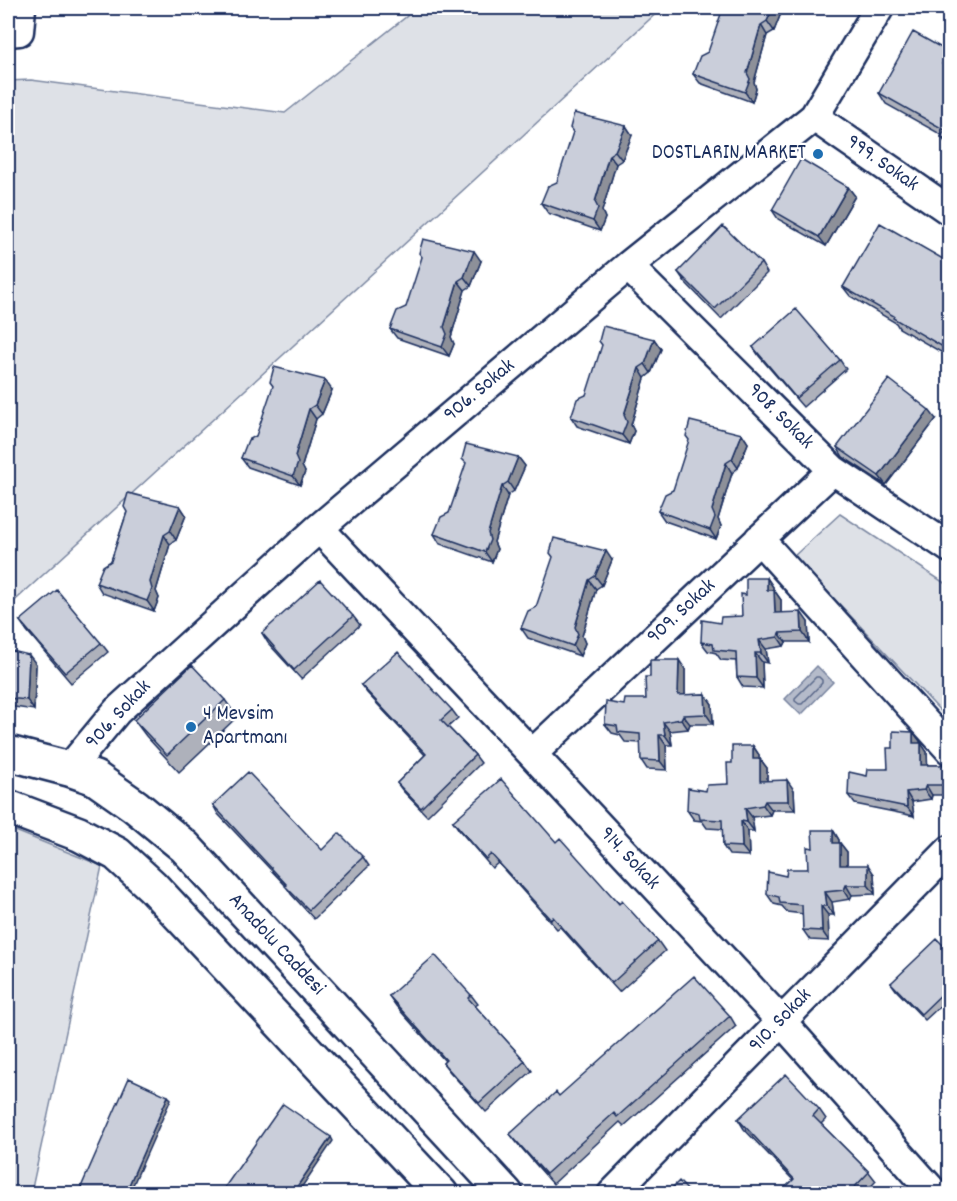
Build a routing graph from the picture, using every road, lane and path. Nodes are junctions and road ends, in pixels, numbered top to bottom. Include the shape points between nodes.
1 (879, 8) edge
2 (814, 117) junction
3 (950, 211) edge
4 (628, 266) junction
5 (833, 470) junction
6 (319, 528) junction
7 (759, 539) junction
8 (950, 548) edge
9 (950, 750) edge
10 (8, 753) edge
11 (532, 754) junction
12 (69, 769) junction
13 (8, 807) edge
14 (950, 849) edge
15 (781, 1021) junction
16 (441, 1194) edge
17 (506, 1194) edge
18 (612, 1194) edge
19 (935, 1194) edge

1 - 2 street, 906. Sokak
2 - 3 street, 999. Sokak
2 - 4 street, 906. Sokak
4 - 5 street, 908. Sokak
4 - 6 street, 906. Sokak
5 - 7 street, 909. Sokak
5 - 8 street, 908. Sokak
6 - 11 street, 914. Sokak
6 - 12 street, 906. Sokak via 117,711
7 - 9 street
7 - 11 street, 909. Sokak
10 - 12 main road, Anadolu Caddesi
11 - 15 street, 914. Sokak
12 - 17 main road, Anadolu Caddesi via 95,778 185,847
13 - 16 main road via 79,834 117,854 152,886
14 - 15 street, 910. Sokak
15 - 18 street, 910. Sokak
15 - 19 street, 914. Sokak

